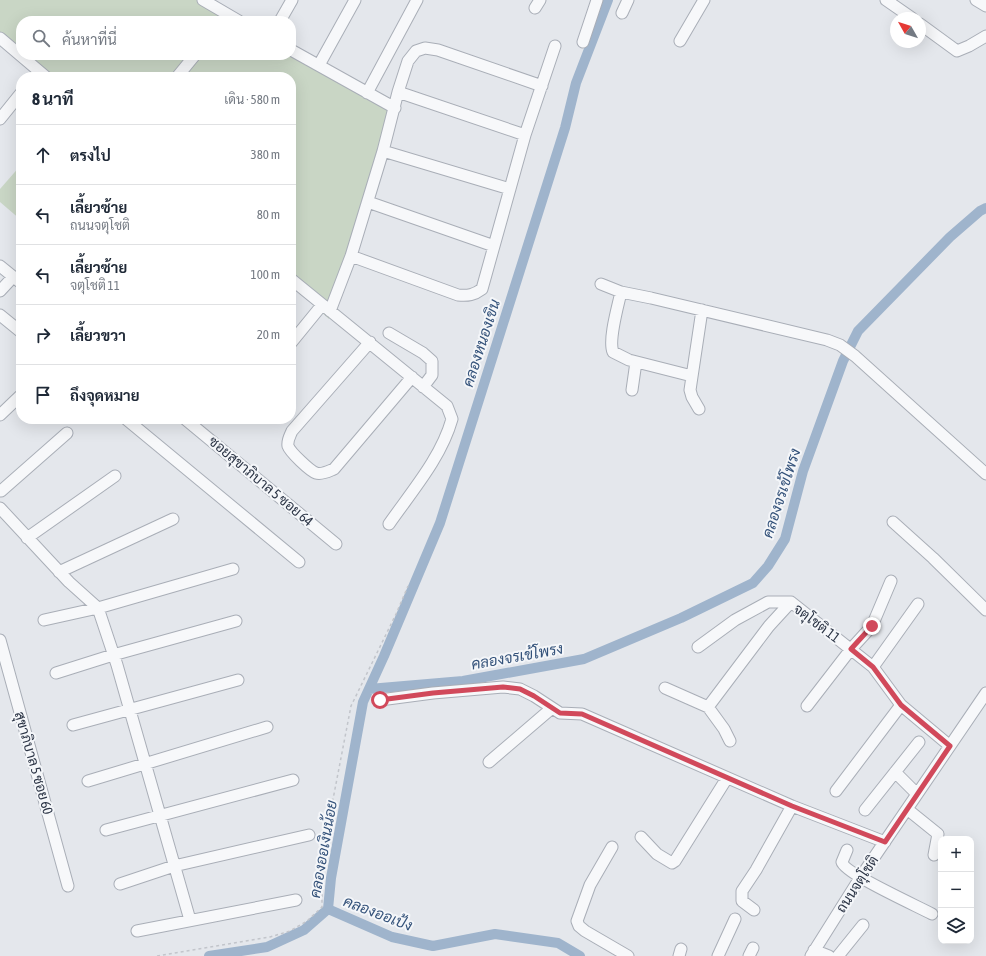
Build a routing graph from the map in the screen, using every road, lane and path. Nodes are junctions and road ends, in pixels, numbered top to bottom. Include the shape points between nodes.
1 (203, 0) edge
2 (292, 0) edge
3 (355, 0) edge
4 (417, 0) edge
5 (597, 0) edge
6 (628, 0) edge
7 (704, 0) edge
8 (886, 0) edge
9 (976, 0) edge
10 (221, 5) edge
11 (986, 6) edge
12 (903, 12) edge
13 (622, 13) dead end
14 (229, 16) edge
15 (283, 16) edge
16 (926, 28) edge
17 (986, 36) edge
18 (0, 38) edge
19 (583, 42) dead end
20 (680, 42) dead end
21 (555, 46) dead end
22 (16, 53) edge
23 (296, 53) edge
24 (24, 60) edge
25 (191, 60) edge
26 (319, 65) junction
27 (37, 72) edge
28 (181, 72) edge
29 (542, 86) junction
30 (398, 92) junction
31 (367, 93) junction
32 (16, 99) edge
33 (394, 108) junction
34 (0, 119) edge
35 (525, 134) junction
36 (384, 151) junction
37 (510, 189) junction
38 (368, 202) junction
39 (494, 246) junction
40 (351, 256) junction
41 (0, 266) edge
42 (16, 279) edge
43 (16, 281) edge
44 (296, 283) edge
45 (601, 284) dead end
46 (0, 291) edge
47 (620, 292) junction
48 (326, 308) junction
49 (702, 310) junction
50 (0, 315) edge
51 (16, 328) edge
52 (389, 333) dead end
53 (296, 338) edge
54 (370, 342) junction
55 (636, 362) junction
56 (692, 376) junction
57 (412, 377) junction
58 (423, 386) junction
59 (632, 390) dead end
60 (16, 400) edge
61 (699, 409) dead end
62 (0, 415) edge
63 (132, 424) edge
64 (191, 424) edge
65 (67, 434) dead end
66 (986, 474) edge
67 (115, 476) dead end
68 (0, 491) edge
69 (0, 503) edge
70 (0, 508) edge
71 (173, 519) dead end
72 (893, 522) dead end
73 (389, 524) dead end
74 (27, 538) junction
75 (336, 544) dead end
76 (298, 562) dead end
77 (233, 569) dead end
78 (59, 572) junction
79 (891, 581) dead end
80 (408, 586) dead end
81 (791, 602) junction
82 (918, 604) dead end
83 (98, 608) junction
84 (986, 610) edge
85 (44, 620) dead end
86 (236, 621) dead end
87 (0, 640) edge
88 (698, 647) dead end
89 (851, 649) junction
90 (113, 655) junction
91 (873, 667) junction
92 (56, 674) dead end
93 (238, 680) dead end
94 (665, 688) dead end
95 (986, 693) edge
96 (380, 700) dead end
97 (901, 705) junction
98 (807, 706) dead end
99 (708, 707) junction
100 (552, 708) junction
101 (129, 709) junction
102 (73, 725) dead end
103 (267, 727) dead end
104 (730, 741) dead end
105 (919, 742) dead end
106 (950, 746) junction
107 (489, 762) dead end
108 (145, 763) junction
109 (895, 772) junction
110 (727, 778) junction
111 (293, 780) dead end
112 (88, 781) dead end
113 (836, 790) dead end
114 (917, 794) junction
115 (792, 806) junction
116 (907, 809) junction
117 (865, 810) dead end
118 (160, 815) junction
119 (106, 830) dead end
120 (308, 835) dead end
121 (641, 837) dead end
122 (885, 842) junction
123 (612, 847) dead end
124 (847, 850) dead end
125 (934, 855) dead end
126 (174, 866) junction
127 (860, 878) junction
128 (120, 884) dead end
129 (68, 886) dead end
130 (296, 900) dead end
131 (754, 910) dead end
132 (932, 914) dead end
133 (736, 919) dead end
134 (190, 920) junction
135 (863, 925) dead end
136 (137, 931) dead end
137 (812, 953) edge
138 (157, 956) edge
139 (628, 956) edge
140 (718, 956) edge
141 (829, 956) edge
142 (838, 956) edge

1 - 10 street
2 - 15 street
3 - 26 street
4 - 31 street
5 - 19 street
6 - 13 street
7 - 20 street
8 - 12 street
9 - 11 street
10 - 14 street
16 - 17 street via 957,51
18 - 22 street
21 - 29 street
23 - 26 street
24 - 27 street
25 - 28 street
26 - 31 street
29 - 30 street via 438,50 425,48 416,51 408,61
29 - 35 street
30 - 33 street
30 - 35 street
31 - 33 street
32 - 34 street
33 - 36 street
35 - 37 street
36 - 37 street
36 - 38 street
37 - 39 street
38 - 39 street
38 - 40 street
39 - 40 street via 482,289 474,295 467,296
40 - 48 street
41 - 42 street
43 - 46 street
44 - 48 street
45 - 47 street
47 - 49 street
47 - 55 street via 611,348 618,356
48 - 53 street
48 - 54 street
49 - 56 street
49 - 66 street via 840,345 856,356
50 - 51 street
52 - 58 street via 432,361 432,375
54 - 57 street
54 - 57 street via 292,431 288,446 306,465 316,473 334,469
55 - 56 street
55 - 59 street
56 - 61 street via 690,390
57 - 58 street
58 - 73 street via 447,406 452,419 444,443
60 - 62 street
63 - 76 street
64 - 75 street, ซอยสุขาภิบาล 5 ซอย 64
65 - 68 street
67 - 74 street
68 - 69 street
70 - 74 street
71 - 78 street
72 - 84 street
74 - 78 street
77 - 83 street
78 - 83 street
79 - 89 street via 875,621
80 - 138 path via 351,706 329,820 322,880 322,907 307,921 290,931 270,937
81 - 88 street via 768,602 735,620
81 - 89 street, จตุโชติ 11
81 - 99 street, จตุโชติ 11 via 769,626
82 - 91 street
83 - 85 street
83 - 90 street
86 - 90 street
87 - 129 street, สุขาภิบาล 5 ซอย 60
89 - 91 street, จตุโชติ 11
89 - 98 street
90 - 92 street
90 - 101 street
91 - 97 street, จตุโชติ 11
93 - 101 street
94 - 99 street
95 - 106 street, ถนนจตุโชติ
96 - 100 street via 503,687 520,689
97 - 106 street, จตุโชติ 11
97 - 113 street
99 - 104 street
100 - 107 street
100 - 110 street via 560,713 582,714
101 - 102 street
101 - 108 street
103 - 108 street
105 - 109 street
106 - 114 street, ถนนจตุโชติ
108 - 112 street
108 - 118 street
109 - 114 street
109 - 117 street
110 - 115 street
110 - 121 street via 675,861 672,863 657,854
111 - 118 street
114 - 116 street, ถนนจตุโชติ
115 - 122 street
115 - 131 street via 742,891 742,901
116 - 122 street, ถนนจตุโชติ
116 - 125 street via 938,834
118 - 119 street
118 - 126 street
120 - 126 street
122 - 127 street, ถนนจตุโชติ
123 - 139 street via 590,885 576,921 585,931
124 - 127 street via 842,864
126 - 128 street
126 - 134 street
127 - 132 street
127 - 137 street, ถนนจตุโชติ
130 - 134 street
133 - 140 street
134 - 136 street
135 - 142 street
137 - 141 street

